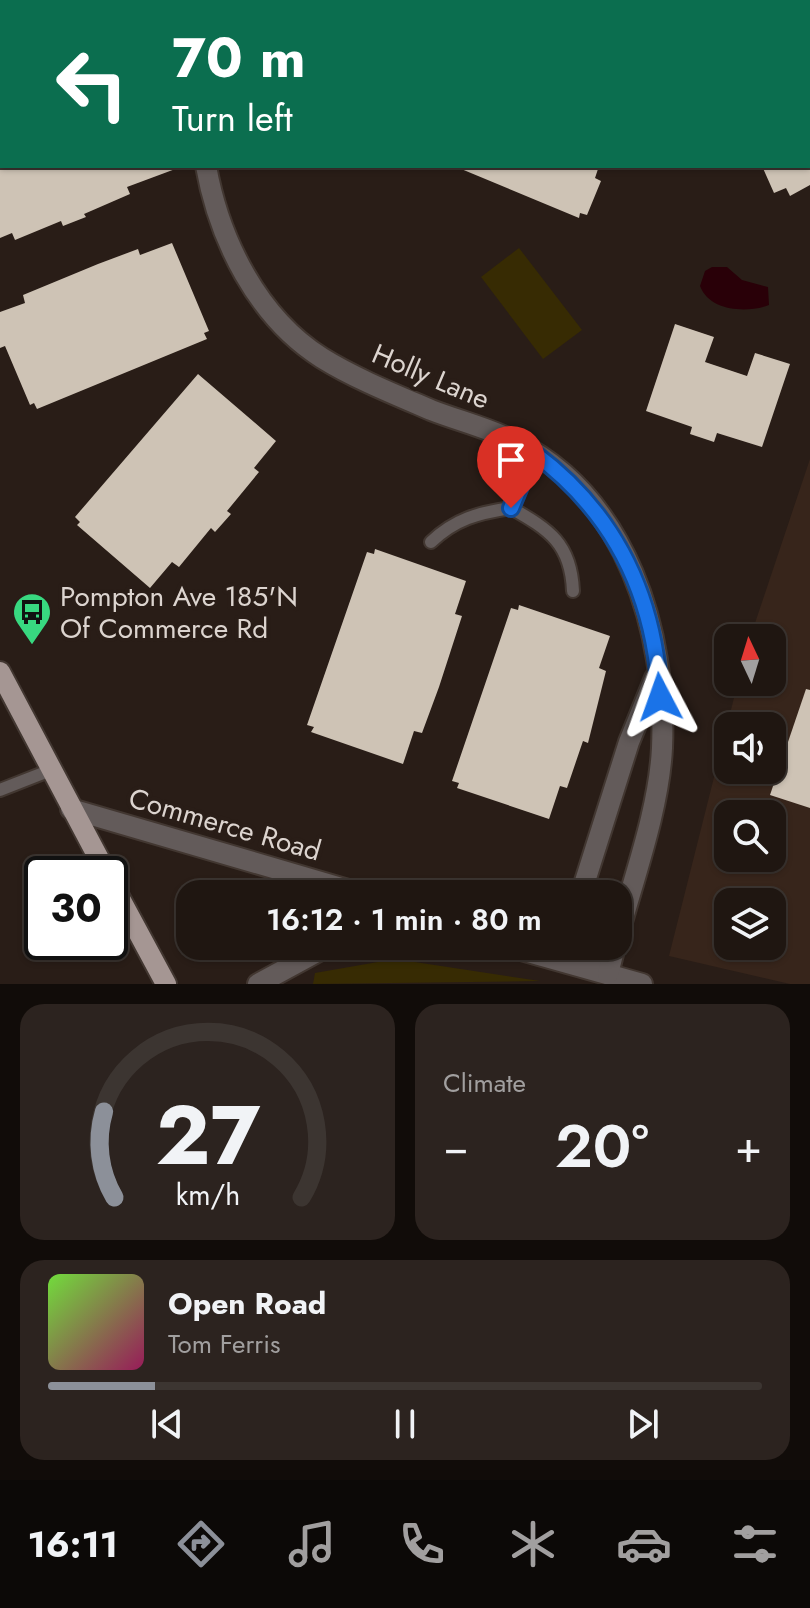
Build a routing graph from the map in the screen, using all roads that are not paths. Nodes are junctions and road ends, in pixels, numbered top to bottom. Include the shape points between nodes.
1 (206, 168) edge
2 (534, 453) junction
3 (511, 508) junction
4 (431, 542) dead end
5 (573, 591) dead end
6 (658, 671) junction
7 (0, 672) edge
8 (51, 770) junction
9 (0, 790) edge
10 (71, 809) junction
11 (97, 856) edge
12 (314, 880) edge
13 (585, 880) edge
14 (632, 884) edge
15 (128, 913) edge
16 (302, 960) edge
17 (577, 960) edge
18 (612, 960) edge
19 (608, 974) junction
20 (166, 984) edge
21 (258, 984) edge
22 (642, 984) edge

1 - 2 street, Holly Lane via 232,252 270,310 295,336 321,358
2 - 3 lane
2 - 6 street, Holly Lane via 583,495 627,558 647,608
3 - 4 lane via 475,513 448,526
3 - 5 lane via 563,546
6 - 13 street via 629,742
6 - 14 street, Holly Lane via 662,749
7 - 8 main road
8 - 9 lane
8 - 10 main road
10 - 11 main road
10 - 12 street, Commerce Road
15 - 20 main road
16 - 21 street
17 - 19 street
18 - 19 street
19 - 22 street

